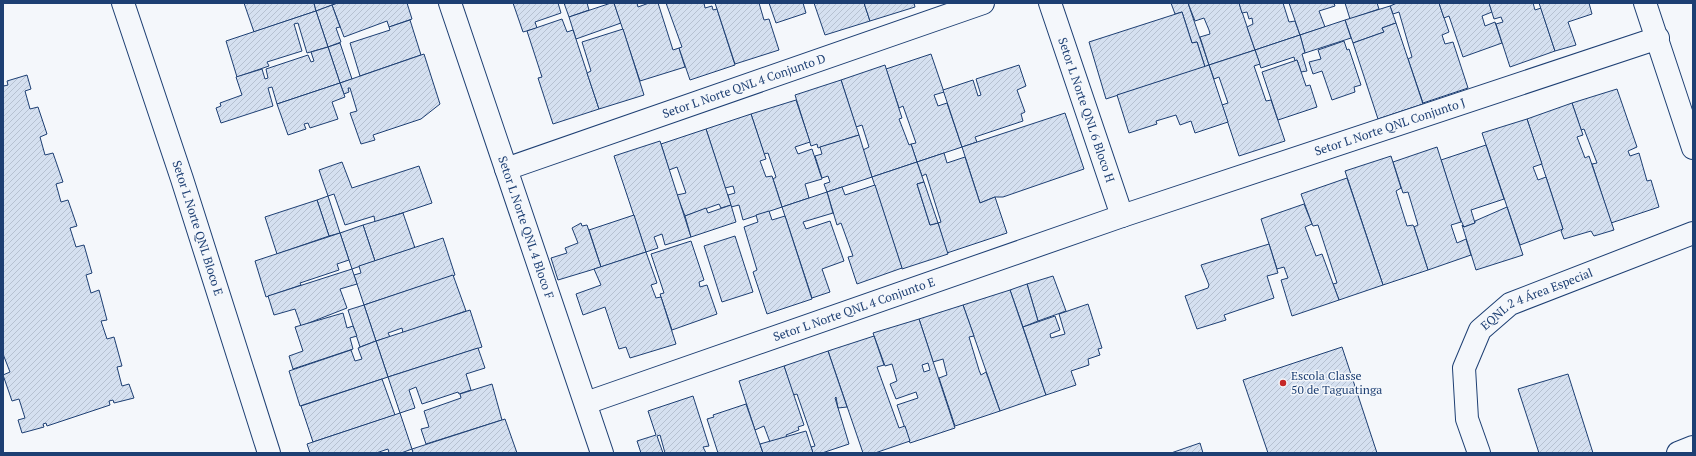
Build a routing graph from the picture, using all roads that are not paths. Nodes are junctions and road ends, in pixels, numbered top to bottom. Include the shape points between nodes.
1 (123, 3) edge
2 (450, 3) edge
3 (982, 3) edge
4 (1050, 3) edge
5 (1645, 3) edge
6 (1658, 38) junction
7 (1693, 148) edge
8 (506, 168) junction
9 (1122, 216) junction
10 (1693, 233) edge
11 (586, 404) junction
12 (1693, 447) edge
13 (269, 453) edge
14 (602, 453) edge
15 (1478, 453) edge
16 (1678, 453) edge

1 - 13 street, Setor L Norte QNL Bloco E
2 - 8 street, Setor L Norte QNL 4 Bloco F
3 - 8 street, Setor L Norte QNL 4 Conjunto D
4 - 9 street, Setor L Norte QNL 6 Bloco H
5 - 6 street
6 - 7 street
6 - 9 street, Setor L Norte QNL Conjunto J
8 - 11 street, Setor L Norte QNL 4 Bloco F
9 - 11 street, Setor L Norte QNL 4 Conjunto E
10 - 15 street, EQNL 2 4 Área Especial via 1510,304 1480,330 1464,368 1467,419
11 - 14 street, Setor L Norte QNL 4 Bloco F
12 - 16 street

